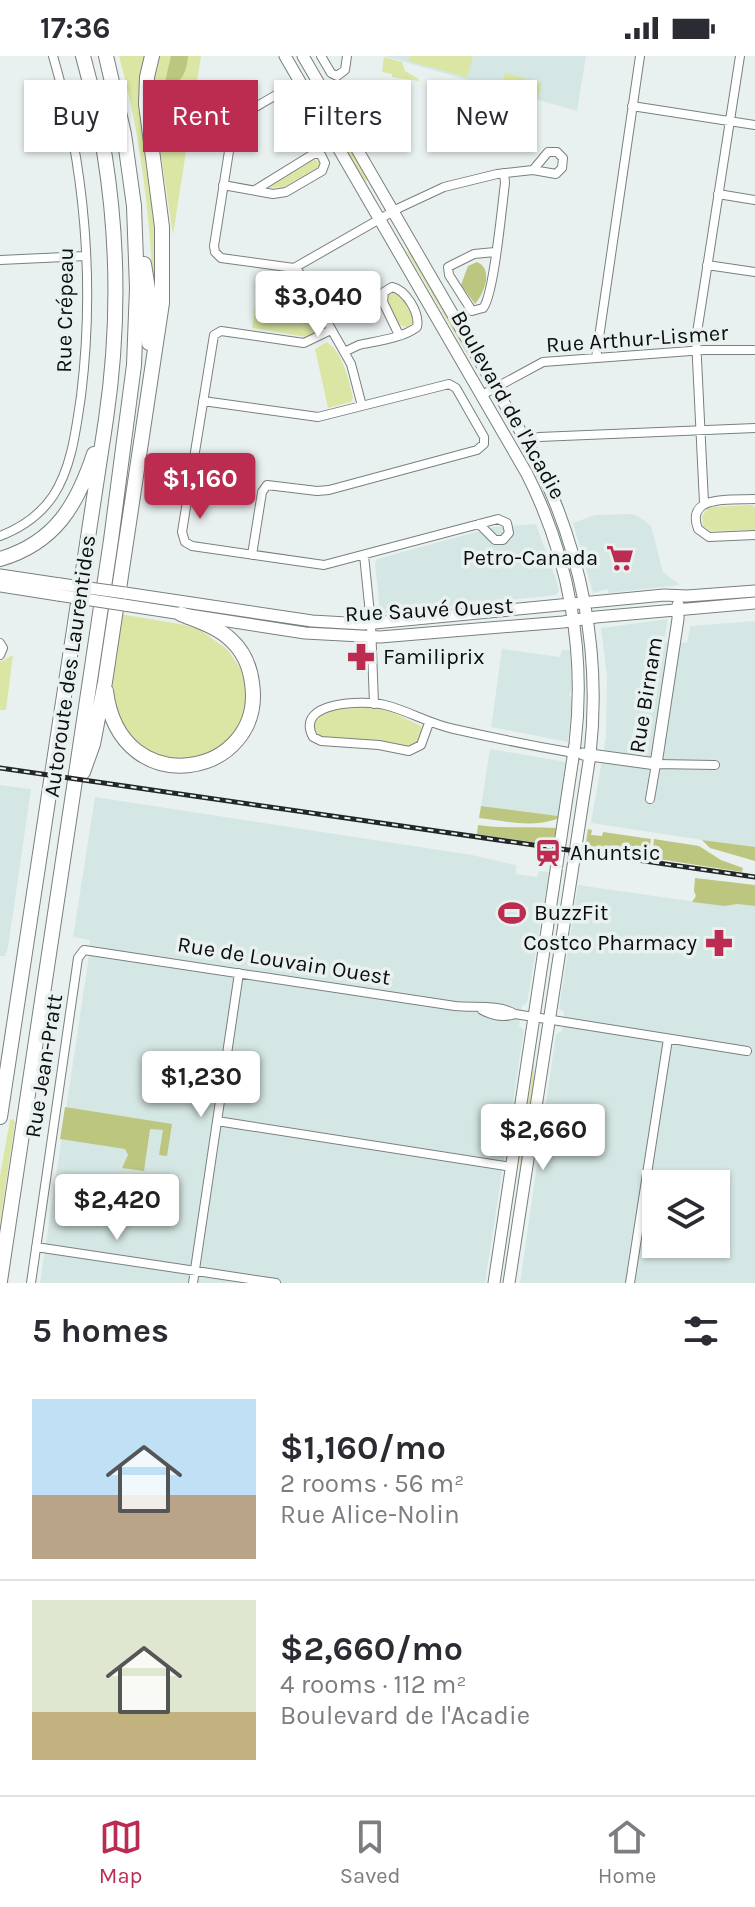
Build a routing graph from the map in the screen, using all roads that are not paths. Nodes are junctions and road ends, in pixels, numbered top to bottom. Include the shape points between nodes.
1 (53, 56) edge
2 (83, 56) edge
3 (106, 56) edge
4 (152, 56) edge
5 (285, 56) edge
6 (303, 56) edge
7 (321, 56) edge
8 (347, 56) edge
9 (640, 56) edge
10 (740, 56) edge
11 (299, 80) edge
12 (274, 96) edge
13 (632, 106) junction
14 (730, 121) junction
15 (755, 125) edge
16 (340, 152) edge
17 (533, 170) dead end
18 (130, 173) junction
19 (504, 173) junction
20 (223, 185) junction
21 (255, 190) junction
22 (718, 194) junction
23 (755, 200) edge
24 (393, 212) junction
25 (379, 220) junction
26 (495, 252) junction
27 (86, 256) junction
28 (0, 260) edge
29 (707, 265) junction
30 (296, 267) junction
31 (755, 272) edge
32 (331, 330) junction
33 (399, 335) junction
34 (696, 350) junction
35 (755, 350) edge
36 (344, 352) junction
37 (596, 358) junction
38 (149, 383) junction
39 (496, 388) junction
40 (482, 395) junction
41 (203, 401) junction
42 (362, 406) junction
43 (106, 419) junction
44 (755, 428) edge
45 (699, 430) junction
46 (527, 441) junction
47 (755, 499) edge
48 (704, 503) junction
49 (479, 524) dead end
50 (755, 535) edge
51 (0, 536) edge
52 (252, 555) junction
53 (364, 555) junction
54 (0, 559) edge
55 (0, 575) edge
56 (0, 586) edge
57 (59, 589) junction
58 (755, 591) edge
59 (677, 597) junction
60 (124, 599) junction
61 (586, 603) junction
62 (755, 603) edge
63 (571, 604) junction
64 (678, 610) junction
65 (181, 614) junction
66 (589, 618) junction
67 (574, 621) junction
68 (372, 630) junction
69 (0, 643) edge
70 (0, 655) edge
71 (105, 682) junction
72 (374, 704) junction
73 (429, 723) junction
74 (574, 753) junction
75 (590, 755) junction
76 (656, 764) junction
77 (715, 765) dead end
78 (650, 799) dead end
79 (72, 803) junction
80 (82, 951) joint
81 (239, 973) junction
82 (535, 1017) junction
83 (549, 1020) junction
84 (668, 1039) junction
85 (747, 1051) dead end
86 (0, 1117) edge
87 (217, 1121) junction
88 (512, 1167) junction
89 (36, 1247) junction
90 (195, 1270) junction
91 (0, 1281) edge
92 (31, 1283) edge
93 (193, 1283) edge
94 (276, 1283) edge
95 (494, 1283) edge
96 (509, 1283) edge
97 (630, 1283) edge

1 - 27 street, Rue Crépeau via 75,153
2 - 43 highway, Autoroute des Laurentides via 102,133 114,234 115,334
3 - 18 highway, Autoroute des Laurentides
4 - 38 highway via 146,104 163,261 161,316
5 - 11 main road, Boulevard de l'Acadie
6 - 24 main road, Boulevard de l'Acadie
7 - 8 street via 339,76
9 - 13 street
10 - 14 street
12 - 20 street via 234,123
13 - 14 street
13 - 37 street
14 - 15 street
14 - 22 street
16 - 25 main road, Boulevard de l'Acadie
17 - 19 street
18 - 38 highway via 149,295
18 - 79 highway, Autoroute des Laurentides via 137,257 133,374
19 - 24 street via 444,187
19 - 26 street
20 - 21 street
20 - 30 street via 217,255
21 - 21 street via 284,193 322,171 325,163 315,153
22 - 23 street
22 - 29 street
24 - 25 street
24 - 39 main road, Boulevard de l'Acadie
25 - 30 street
25 - 40 main road, Boulevard de l'Acadie
26 - 26 street via 474,254 448,267 472,311 487,303
27 - 28 street
27 - 51 street, Rue Crépeau via 83,374 68,462 46,505
29 - 31 street
29 - 34 street
30 - 32 street
32 - 36 street
32 - 41 street via 304,343 217,332
33 - 33 street via 414,330 418,319 401,290 392,287 382,300
33 - 36 street
34 - 35 street, Rue Arthur-Lismer
34 - 37 street, Rue Arthur-Lismer
34 - 45 street
36 - 42 street
37 - 39 street, Rue Arthur-Lismer via 539,363
38 - 71 highway
39 - 40 street, Rue Arthur-Lismer
39 - 46 main road, Boulevard de l'Acadie
40 - 63 main road, Boulevard de l'Acadie via 540,500
41 - 42 street via 311,418
41 - 52 street via 183,539 190,545
42 - 52 street via 451,384 483,435 483,446 325,491 267,485
43 - 54 highway via 70,510 40,540
43 - 86 highway, Autoroute des Laurentides
44 - 45 street
45 - 46 street
45 - 48 street
46 - 61 main road, Boulevard de l'Acadie via 565,523
47 - 48 street
48 - 50 street via 695,518 703,534
49 - 53 street
52 - 53 street via 324,565
53 - 68 street
55 - 57 main road
56 - 57 main road
57 - 60 main road, Rue Sauvé Ouest, bridge
58 - 59 main road, Rue Sauvé Ouest
59 - 61 main road, Rue Sauvé Ouest
59 - 64 main road, Rue Birnam
60 - 65 main road, Rue Sauvé Ouest
60 - 68 main road, Rue Sauvé Ouest
61 - 63 main road, Rue Sauvé Ouest
61 - 66 main road, Boulevard de l'Acadie
62 - 64 main road, Rue Sauvé Ouest
63 - 67 main road, Boulevard de l'Acadie
63 - 68 main road, Rue Sauvé Ouest
64 - 66 main road, Rue Sauvé Ouest
64 - 76 main road, Rue Birnam
65 - 68 main road, Rue Sauvé Ouest via 305,633
65 - 71 highway via 227,636 249,669 250,713 227,750 185,766 148,759 118,733
66 - 67 main road, Rue Sauvé Ouest
66 - 75 main road, Boulevard de l'Acadie via 594,681
67 - 68 main road, Rue Sauvé Ouest
67 - 74 main road, Boulevard de l'Acadie via 579,687
68 - 72 street
69 - 70 street
71 - 79 highway via 93,744
72 - 73 street
72 - 73 street via 326,707 312,718 310,731 318,740 406,751 421,745
73 - 74 street
74 - 75 main road
74 - 82 main road, Boulevard de l'Acadie
75 - 76 main road
75 - 83 main road, Boulevard de l'Acadie
76 - 77 street
76 - 78 street, Rue Birnam
79 - 91 highway, Autoroute des Laurentides
80 - 81 street, Rue de Louvain Ouest
80 - 89 street, Rue Jean-Pratt
81 - 82 street, Rue de Louvain Ouest
81 - 87 street
82 - 83 street, Rue de Louvain Ouest
82 - 88 main road, Boulevard de l'Acadie
83 - 84 street, Rue de Louvain Ouest
83 - 96 main road, Boulevard de l'Acadie
84 - 85 street, Rue de Louvain Ouest
84 - 97 street
87 - 88 street
87 - 90 street
88 - 95 main road, Boulevard de l'Acadie
89 - 90 street
89 - 92 street, Rue Jean-Pratt
90 - 93 street
90 - 94 street

